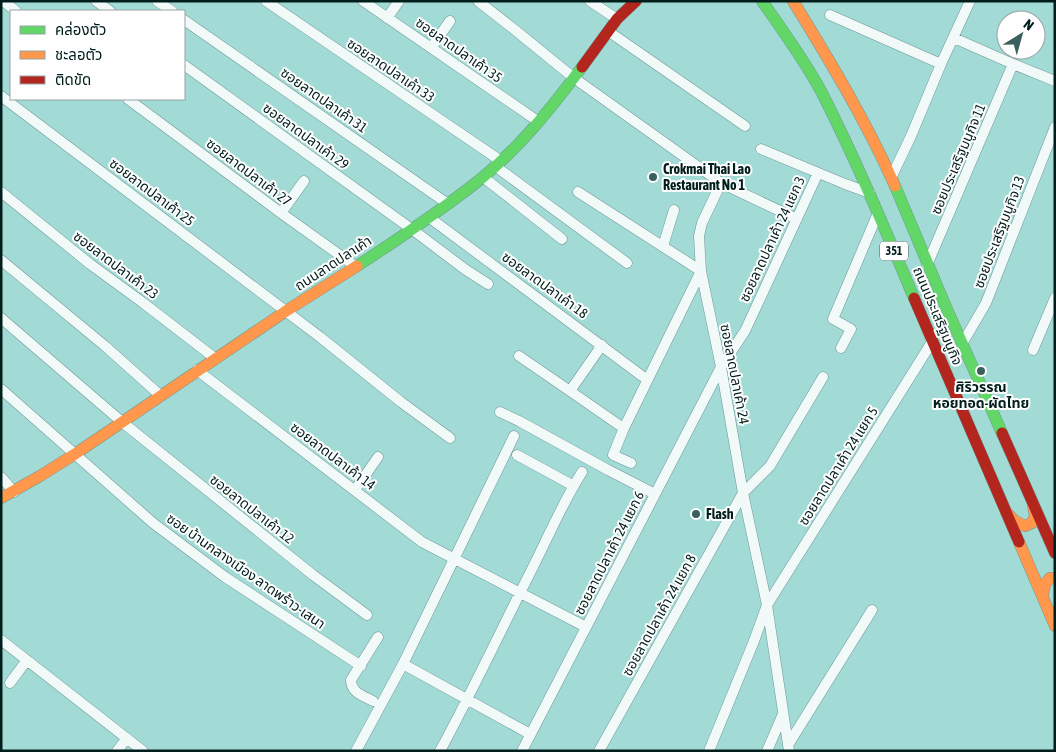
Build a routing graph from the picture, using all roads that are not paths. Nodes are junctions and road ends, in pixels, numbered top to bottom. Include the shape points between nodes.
1 (3, 1) edge
2 (96, 1) edge
3 (158, 1) edge
4 (266, 1) edge
5 (363, 1) edge
6 (399, 1) edge
7 (478, 1) edge
8 (590, 1) edge
9 (636, 1) edge
10 (793, 1) edge
11 (970, 1) edge
12 (763, 2) edge
13 (15, 10) edge
14 (109, 10) edge
15 (171, 10) edge
16 (830, 15) dead end
17 (387, 18) junction
18 (617, 19) junction
19 (185, 21) edge
20 (450, 21) dead end
21 (608, 30) junction
22 (954, 38) junction
23 (432, 48) junction
24 (941, 64) junction
25 (1013, 64) junction
26 (185, 65) edge
27 (574, 78) junction
28 (1055, 80) edge
29 (1, 96) edge
30 (129, 100) edge
31 (539, 122) junction
32 (745, 126) dead end
33 (1055, 127) edge
34 (761, 149) dead end
35 (498, 163) junction
36 (818, 173) junction
37 (483, 177) junction
38 (891, 178) junction
39 (304, 181) dead end
40 (721, 183) junction
41 (1, 192) edge
42 (578, 192) dead end
43 (870, 193) junction
44 (448, 204) junction
45 (674, 210) dead end
46 (281, 213) junction
47 (878, 213) junction
48 (430, 218) junction
49 (797, 219) junction
50 (413, 230) junction
51 (562, 239) dead end
52 (663, 246) junction
53 (1, 260) edge
54 (627, 263) dead end
55 (927, 265) junction
56 (355, 266) junction
57 (701, 271) junction
58 (488, 284) dead end
59 (1055, 298) edge
60 (286, 311) junction
61 (1, 318) edge
62 (932, 342) junction
63 (962, 344) junction
64 (602, 345) junction
65 (841, 348) dead end
66 (1033, 350) dead end
67 (519, 356) dead end
68 (216, 358) junction
69 (721, 367) junction
70 (197, 370) junction
71 (642, 376) dead end
72 (823, 377) dead end
73 (1, 389) edge
74 (570, 390) junction
75 (161, 396) junction
76 (500, 412) dead end
77 (122, 422) junction
78 (619, 425) dead end
79 (514, 436) dead end
80 (450, 438) dead end
81 (76, 454) junction
82 (518, 455) dead end
83 (378, 457) dead end
84 (632, 463) dead end
85 (582, 472) dead end
86 (1, 477) edge
87 (574, 486) junction
88 (355, 490) junction
89 (14, 492) junction
90 (743, 492) junction
91 (655, 494) junction
92 (1, 498) edge
93 (1032, 500) junction
94 (1005, 512) junction
95 (1055, 553) edge
96 (455, 559) junction
97 (1055, 578) edge
98 (520, 594) junction
99 (1042, 598) junction
100 (767, 605) junction
101 (872, 610) dead end
102 (367, 615) dead end
103 (1055, 626) edge
104 (586, 627) junction
105 (378, 637) dead end
106 (1, 640) edge
107 (27, 660) junction
108 (403, 664) junction
109 (361, 666) junction
110 (10, 683) dead end
111 (468, 700) junction
112 (373, 702) dead end
113 (783, 713) junction
114 (530, 734) junction
115 (127, 738) junction
116 (789, 748) edge
117 (117, 751) edge
118 (143, 751) edge
119 (356, 751) edge
120 (440, 751) edge
121 (522, 751) edge
122 (599, 751) edge
123 (709, 751) edge
124 (767, 751) edge

1 - 13 street
2 - 14 street
3 - 15 street
4 - 35 street, ซอยลาดปลาเค้า 33
5 - 17 street, ซอยลาดปลาเค้า 35
6 - 17 street
7 - 27 street
8 - 18 street
9 - 18 main road, ถนนลาดปลาเค้า
10 - 38 main road, ถนนประเสริฐมนูกิจ / 351 via 851,98
11 - 22 street
12 - 43 main road, ถนนประเสริฐมนูกิจ / 351 via 821,92
16 - 24 street
17 - 23 street, ซอยลาดปลาเค้า 35
18 - 21 main road, ถนนลาดปลาเค้า
19 - 44 street, ซอยลาดปลาเค้า 31
20 - 23 street
21 - 27 main road, ถนนลาดปลาเค้า
21 - 32 street
22 - 24 street
22 - 25 street
23 - 31 street, ซอยลาดปลาเค้า 35
24 - 38 street
25 - 28 street
25 - 55 street, ซอยประเสริฐมนูกิจ 11
26 - 50 street, ซอยลาดปลาเค้า 29
27 - 31 main road, ถนนลาดปลาเค้า
27 - 40 street
29 - 60 street, ซอยลาดปลาเค้า 25
30 - 46 street, ซอยลาดปลาเค้า 27
31 - 35 main road, ถนนลาดปลาเค้า
33 - 63 street, ซอยประเสริฐมนูกิจ 13 via 986,303
34 - 36 street
35 - 37 main road, ถนนลาดปลาเค้า
35 - 54 street, ซอยลาดปลาเค้า 33
36 - 43 street
36 - 49 street, ซอยลาดปลาเค้า 24 แยก 3
37 - 44 main road, ถนนลาดปลาเค้า
37 - 51 street
38 - 55 main road, ถนนประเสริฐมนูกิจ / 351
39 - 46 street
40 - 49 street
40 - 57 street, ซอยลาดปลาเค้า 24 via 699,236
41 - 68 street, ซอยลาดปลาเค้า 23 via 90,264
42 - 52 street
43 - 47 main road, ถนนประเสริฐมนูกิจ / 351
44 - 48 main road, ถนนลาดปลาเค้า
45 - 52 street
46 - 56 street, ซอยลาดปลาเค้า 27
47 - 62 main road, ถนนประเสริฐมนูกิจ / 351
47 - 65 street via 834,319 851,329
48 - 50 main road, ถนนลาดปลาเค้า
48 - 64 street, ซอยลาดปลาเค้า 18
49 - 69 street, ซอยลาดปลาเค้า 24 แยก 3 via 745,331
50 - 56 main road, ถนนลาดปลาเค้า
50 - 58 street, ซอยลาดปลาเค้า 29
52 - 57 street
53 - 75 street
55 - 63 main road, ถนนประเสริฐมนูกิจ / 351
56 - 60 main road, ถนนลาดปลาเค้า
57 - 69 street, ซอยลาดปลาเค้า 24
57 - 84 street via 613,455
59 - 66 street
60 - 68 main road, ถนนลาดปลาเค้า
60 - 80 street, ซอยลาดปลาเค้า 25
61 - 77 street, ซอยลาดปลาเค้า 12
62 - 94 main road, ถนนประเสริฐมนูกิจ / 351
62 - 100 street, ซอยลาดปลาเค้า 24 แยก 5
63 - 93 main road, ถนนประเสริฐมนูกิจ / 351
64 - 71 street, ซอยลาดปลาเค้า 18
64 - 74 street
67 - 74 street
68 - 70 main road, ถนนลาดปลาเค้า
69 - 90 street, ซอยลาดปลาเค้า 24
69 - 91 street, ซอยลาดปลาเค้า 24 แยก 6
70 - 75 main road, ถนนลาดปลาเค้า
70 - 88 street, ซอยลาดปลาเค้า 14
72 - 90 street, ซอยลาดปลาเค้า 24 แยก 8 via 770,466
73 - 81 street, ซอย บ้านกลางเมือง ลาดพร้าว-เสนา
74 - 78 street
75 - 77 main road, ถนนลาดปลาเค้า
76 - 91 street
77 - 81 main road, ถนนลาดปลาเค้า
77 - 102 street, ซอยลาดปลาเค้า 12
79 - 96 street
81 - 89 main road, ถนนลาดปลาเค้า
81 - 109 street, ซอย บ้านกลางเมือง ลาดพร้าว-เสนา via 153,523 203,561
82 - 87 street
83 - 88 street
85 - 87 street
86 - 89 street
87 - 98 street
88 - 96 street, ซอยลาดปลาเค้า 14 via 422,542
89 - 92 main road, ถนนลาดปลาเค้า
90 - 100 street, ซอยลาดปลาเค้า 24
90 - 122 street, ซอยลาดปลาเค้า 24 แยก 8
91 - 104 street, ซอยลาดปลาเค้า 24 แยก 6
93 - 94 main road via 1035,516 1032,523 1025,526
93 - 95 main road, ถนนประเสริฐมนูกิจ / 351
94 - 99 main road, ถนนประเสริฐมนูกิจ / 351
96 - 98 street, ซอยลาดปลาเค้า 14
96 - 108 street
97 - 99 main road via 1046,581
98 - 104 street, ซอยลาดปลาเค้า 14
98 - 111 street
99 - 103 main road, ถนนประเสริฐมนูกิจ / 351
100 - 113 street, ซอยลาดปลาเค้า 24
100 - 123 street, ซอยลาดปลาเค้า 24 แยก 5
101 - 116 street
104 - 114 street, ซอยลาดปลาเค้า 24 แยก 6
105 - 109 street
106 - 107 street
107 - 110 street
107 - 115 street
108 - 111 street
108 - 119 street
109 - 112 street via 351,680 352,688
111 - 114 street
111 - 120 street
113 - 116 street, ซอยลาดปลาเค้า 24
113 - 124 street
114 - 121 street, ซอยลาดปลาเค้า 24 แยก 6
115 - 117 street
115 - 118 street

